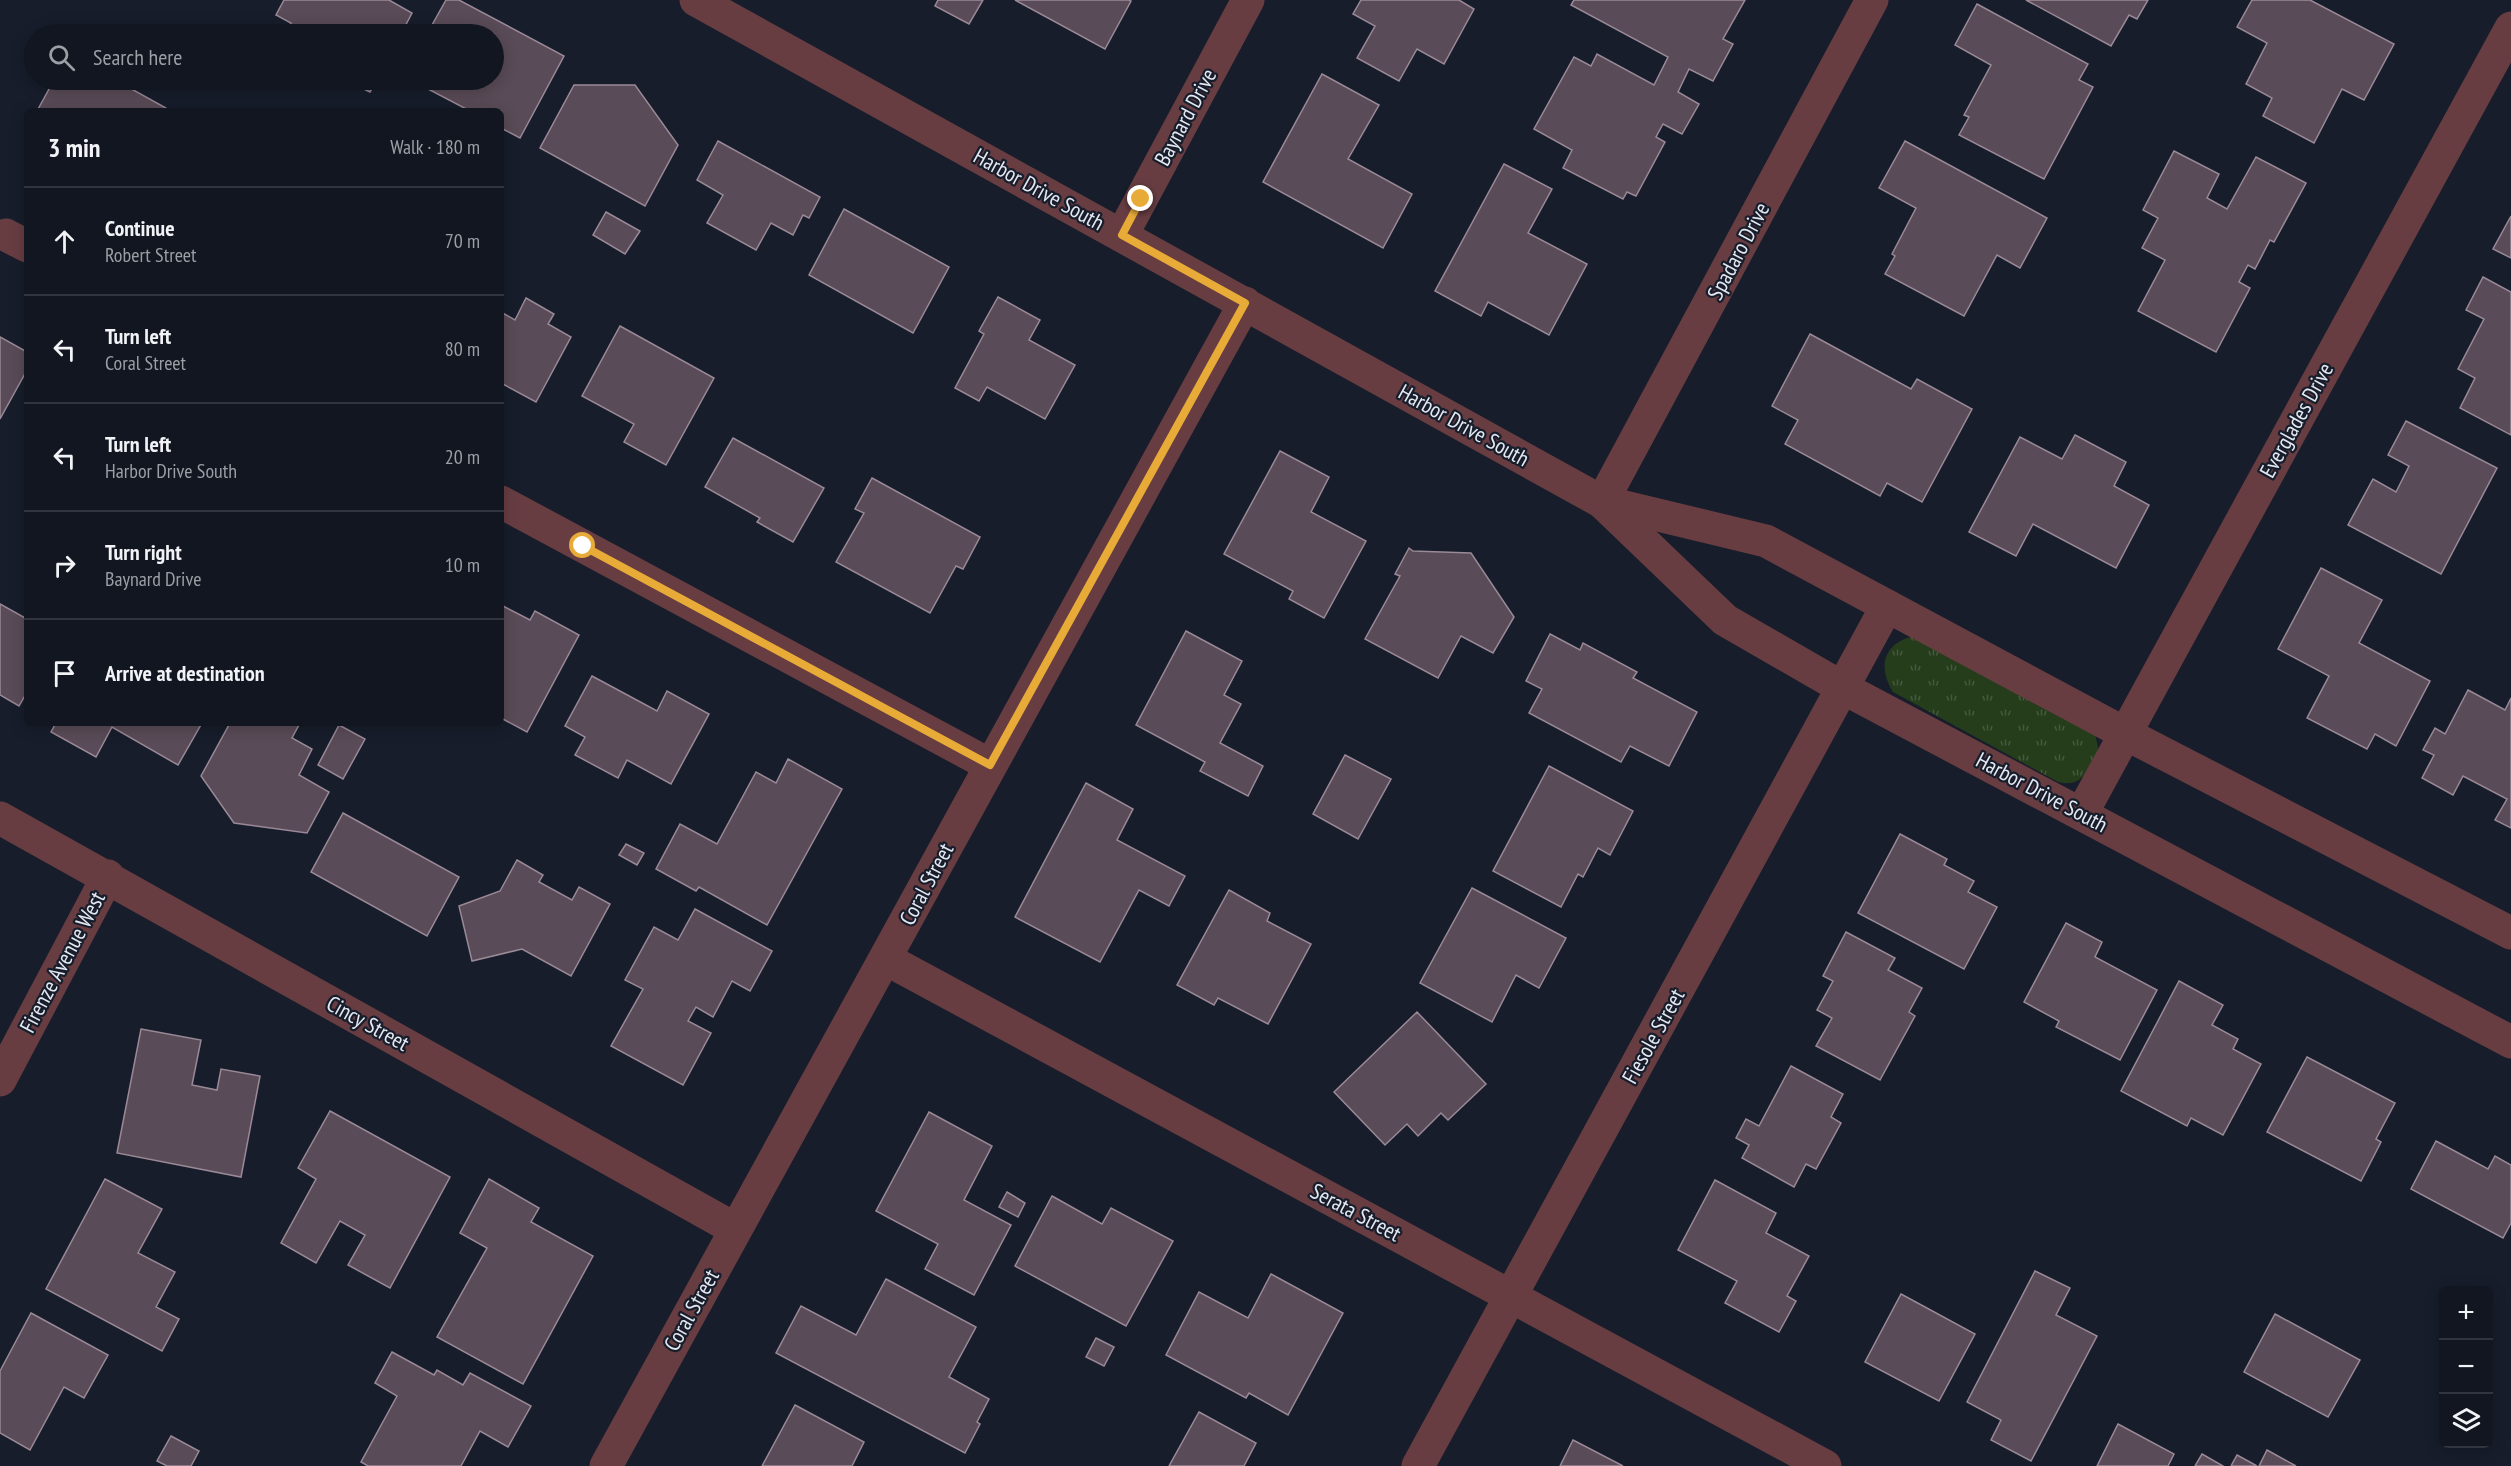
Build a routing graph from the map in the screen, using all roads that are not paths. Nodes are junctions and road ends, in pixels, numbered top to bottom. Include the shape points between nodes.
1 (696, 0) edge
2 (1248, 0) edge
3 (1872, 0) edge
4 (2511, 28) edge
5 (1122, 235) junction
6 (1245, 303) junction
7 (1602, 502) junction
8 (504, 504) edge
9 (1887, 606) junction
10 (1843, 688) junction
11 (2126, 734) junction
12 (990, 765) junction
13 (2082, 813) junction
14 (0, 818) edge
15 (108, 876) junction
16 (2511, 933) edge
17 (886, 959) junction
18 (2511, 1042) edge
19 (0, 1080) edge
20 (735, 1229) junction
21 (1511, 1295) junction
22 (606, 1466) edge
23 (1418, 1466) edge
24 (1825, 1466) edge

1 - 5 street, Harbor Drive South
2 - 5 street, Baynard Drive
3 - 7 street, Spadaro Drive
4 - 11 street, Everglades Drive
5 - 6 street, Harbor Drive South
6 - 7 street, Harbor Drive South
6 - 12 street, Coral Street
7 - 9 street, Harbor Drive South via 1766,541
7 - 10 street, Harbor Drive South via 1725,620
8 - 12 street
9 - 10 street, Fiesole Street
9 - 11 street, Harbor Drive South
10 - 13 street, Harbor Drive South
10 - 21 street, Fiesole Street
11 - 13 street, Everglades Drive
11 - 16 street, Harbor Drive South
12 - 17 street, Coral Street
13 - 18 street, Harbor Drive South
14 - 15 street, Cincy Street
15 - 19 street, Firenze Avenue West
15 - 20 street, Cincy Street
17 - 20 street, Coral Street
17 - 21 street, Serata Street
20 - 22 street, Coral Street
21 - 23 street, Fiesole Street
21 - 24 street, Serata Street

